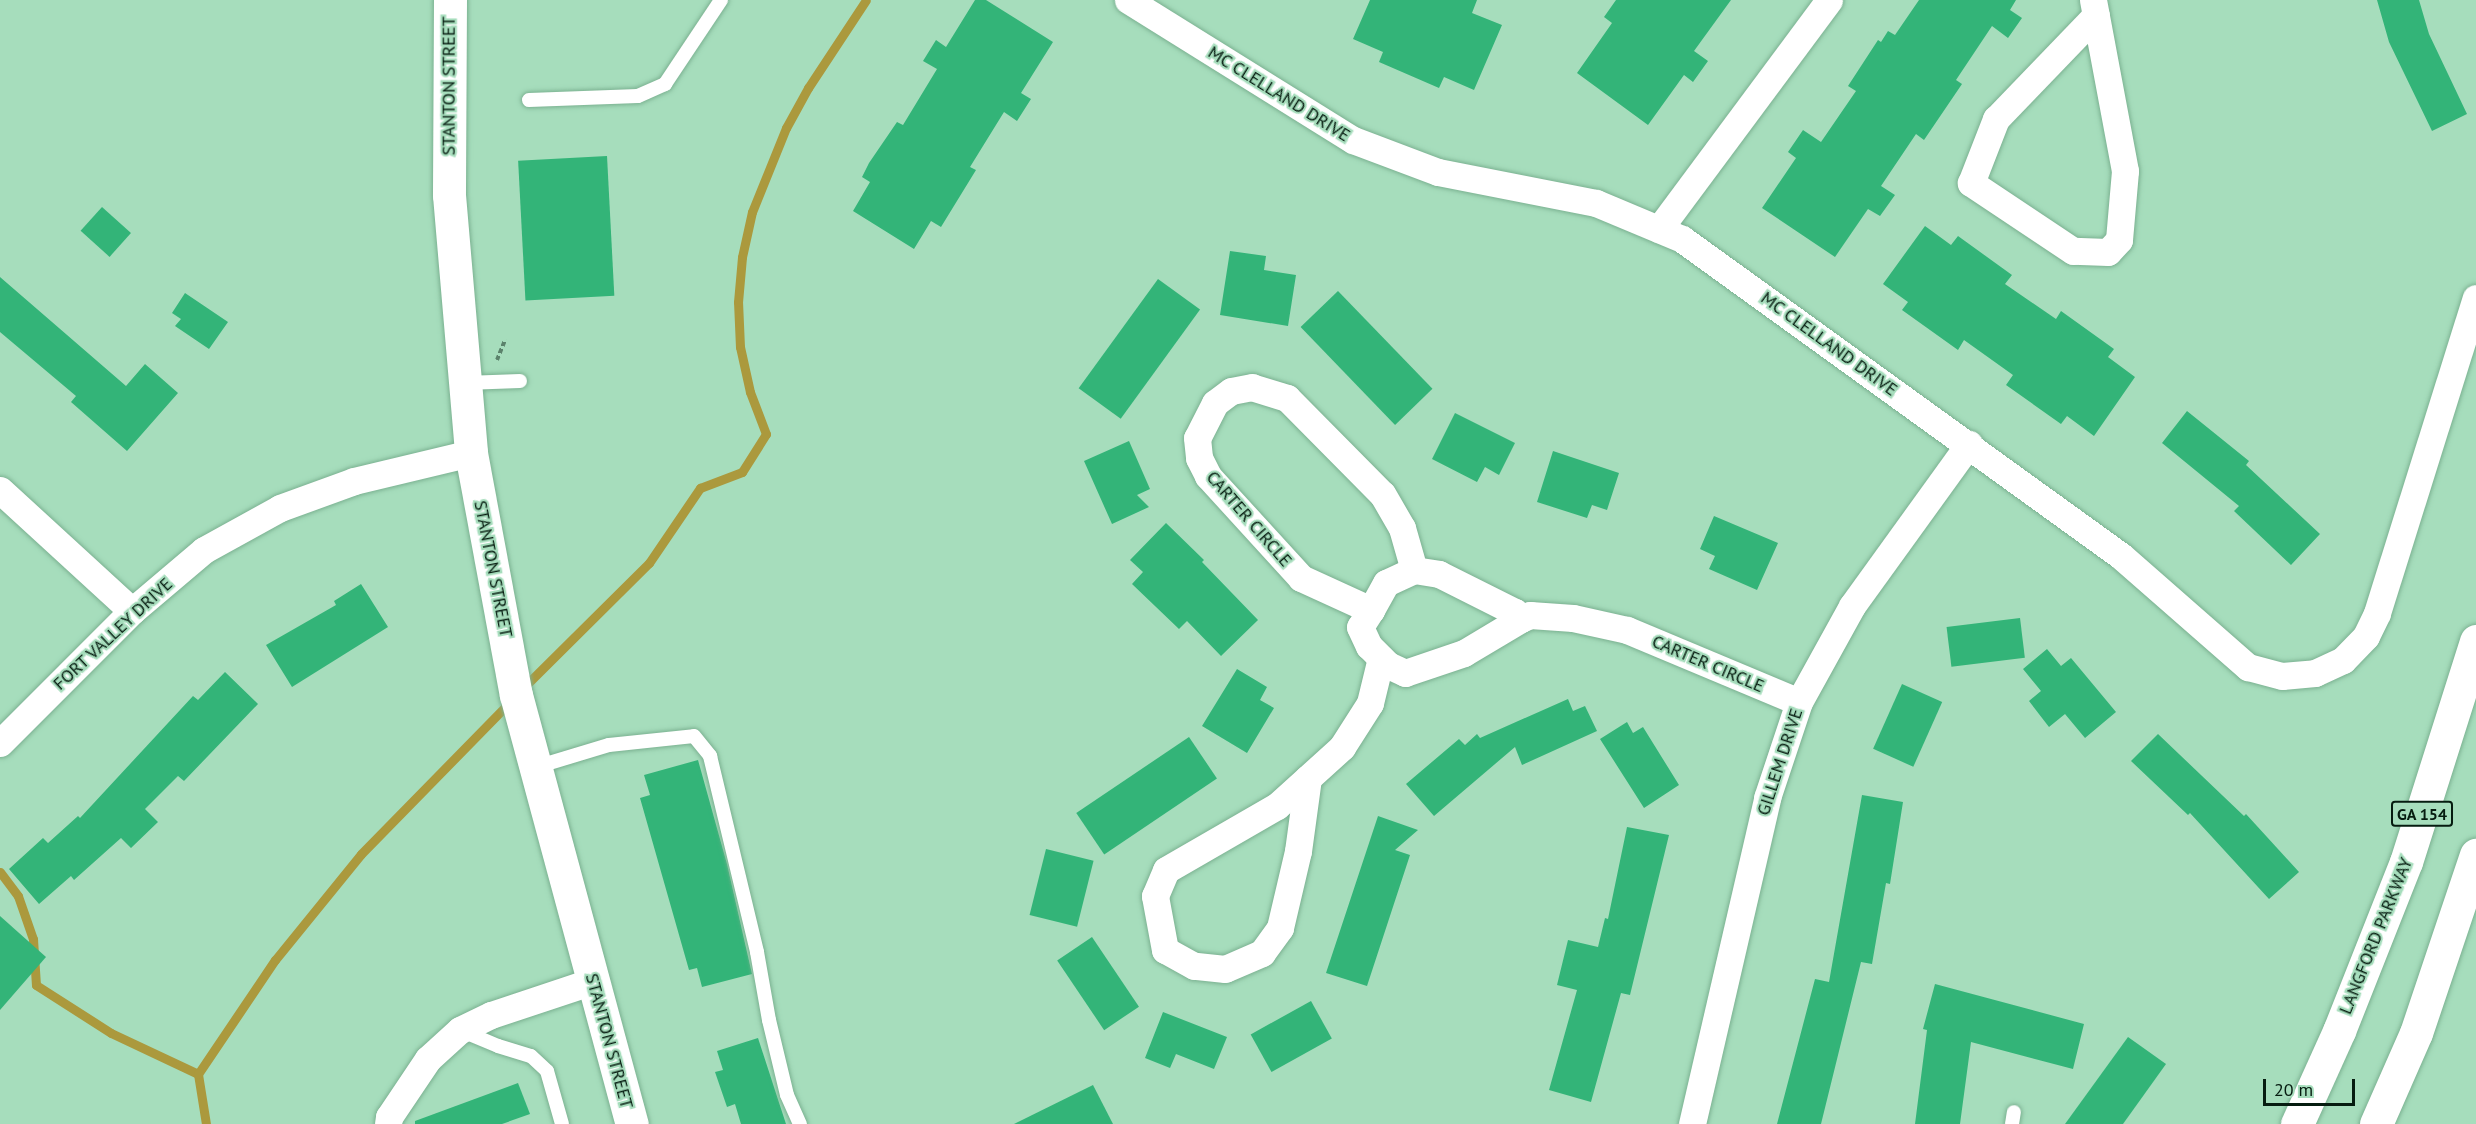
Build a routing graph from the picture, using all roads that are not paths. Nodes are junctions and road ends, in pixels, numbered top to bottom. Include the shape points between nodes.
1 (450, 0) edge
2 (722, 0) edge
3 (1828, 0) edge
4 (1145, 4) edge
5 (2094, 7) edge
6 (529, 100) dead end
7 (1659, 229) junction
8 (2476, 298) edge
9 (520, 381) dead end
10 (465, 383) junction
11 (1969, 444) junction
12 (471, 453) junction
13 (0, 490) edge
14 (1414, 570) junction
15 (1371, 610) junction
16 (132, 611) junction
17 (1521, 619) junction
18 (2476, 641) edge
19 (1382, 658) junction
20 (1799, 702) junction
21 (0, 743) edge
22 (535, 767) junction
23 (1308, 778) junction
24 (2476, 855) edge
25 (593, 981) junction
26 (460, 1030) junction
27 (2416, 1033) junction
28 (388, 1124) edge
29 (562, 1124) edge
30 (632, 1124) edge
31 (800, 1124) edge
32 (1692, 1124) edge
33 (2297, 1124) edge
34 (2376, 1124) edge
35 (2390, 1124) edge

1 - 10 main road, STANTON STREET via 449,195
2 - 6 lane via 665,84 638,96
3 - 7 street
4 - 7 street, MC CLELLAND DRIVE via 1353,140 1438,172 1596,203
5 - 5 street via 2126,171 2119,240 2108,252 2073,251 1971,183 1996,119
7 - 11 street, MC CLELLAND DRIVE via 1682,239
8 - 11 street, MC CLELLAND DRIVE via 2377,613 2366,636 2343,660 2315,673 2282,676 2248,667 2121,556
9 - 10 lane
10 - 12 main road, STANTON STREET
11 - 20 street, GILLEM DRIVE via 1852,606
12 - 16 street, FORT VALLEY DRIVE via 354,481 280,508 204,550
12 - 22 main road, STANTON STREET via 516,695
13 - 16 street
14 - 15 street via 1386,583
14 - 15 street, CARTER CIRCLE via 1402,528 1382,494 1287,398 1252,387 1232,392 1215,403 1197,438 1199,458 1208,476 1301,578
14 - 17 street via 1439,573 1515,612
15 - 19 street via 1360,627 1369,646
16 - 21 street, FORT VALLEY DRIVE
17 - 19 street via 1464,653 1406,673
17 - 20 street, CARTER CIRCLE via 1530,615 1574,618 1627,630
18 - 33 main road, LANGFORD PARKWAY / GA 154 via 2406,862
19 - 23 street via 1370,703 1342,747
20 - 32 street, GILLEM DRIVE via 1767,798
22 - 25 main road, STANTON STREET
22 - 31 lane via 609,745 694,736 710,756 787,1095
23 - 23 street via 1277,806 1166,870 1155,896 1166,950 1194,966 1225,969 1262,953 1280,928 1298,851
24 - 27 main road
25 - 26 street via 491,1015
25 - 30 main road, STANTON STREET
26 - 28 street via 428,1059
26 - 29 lane via 531,1056 548,1071
27 - 34 main road
27 - 35 main road

